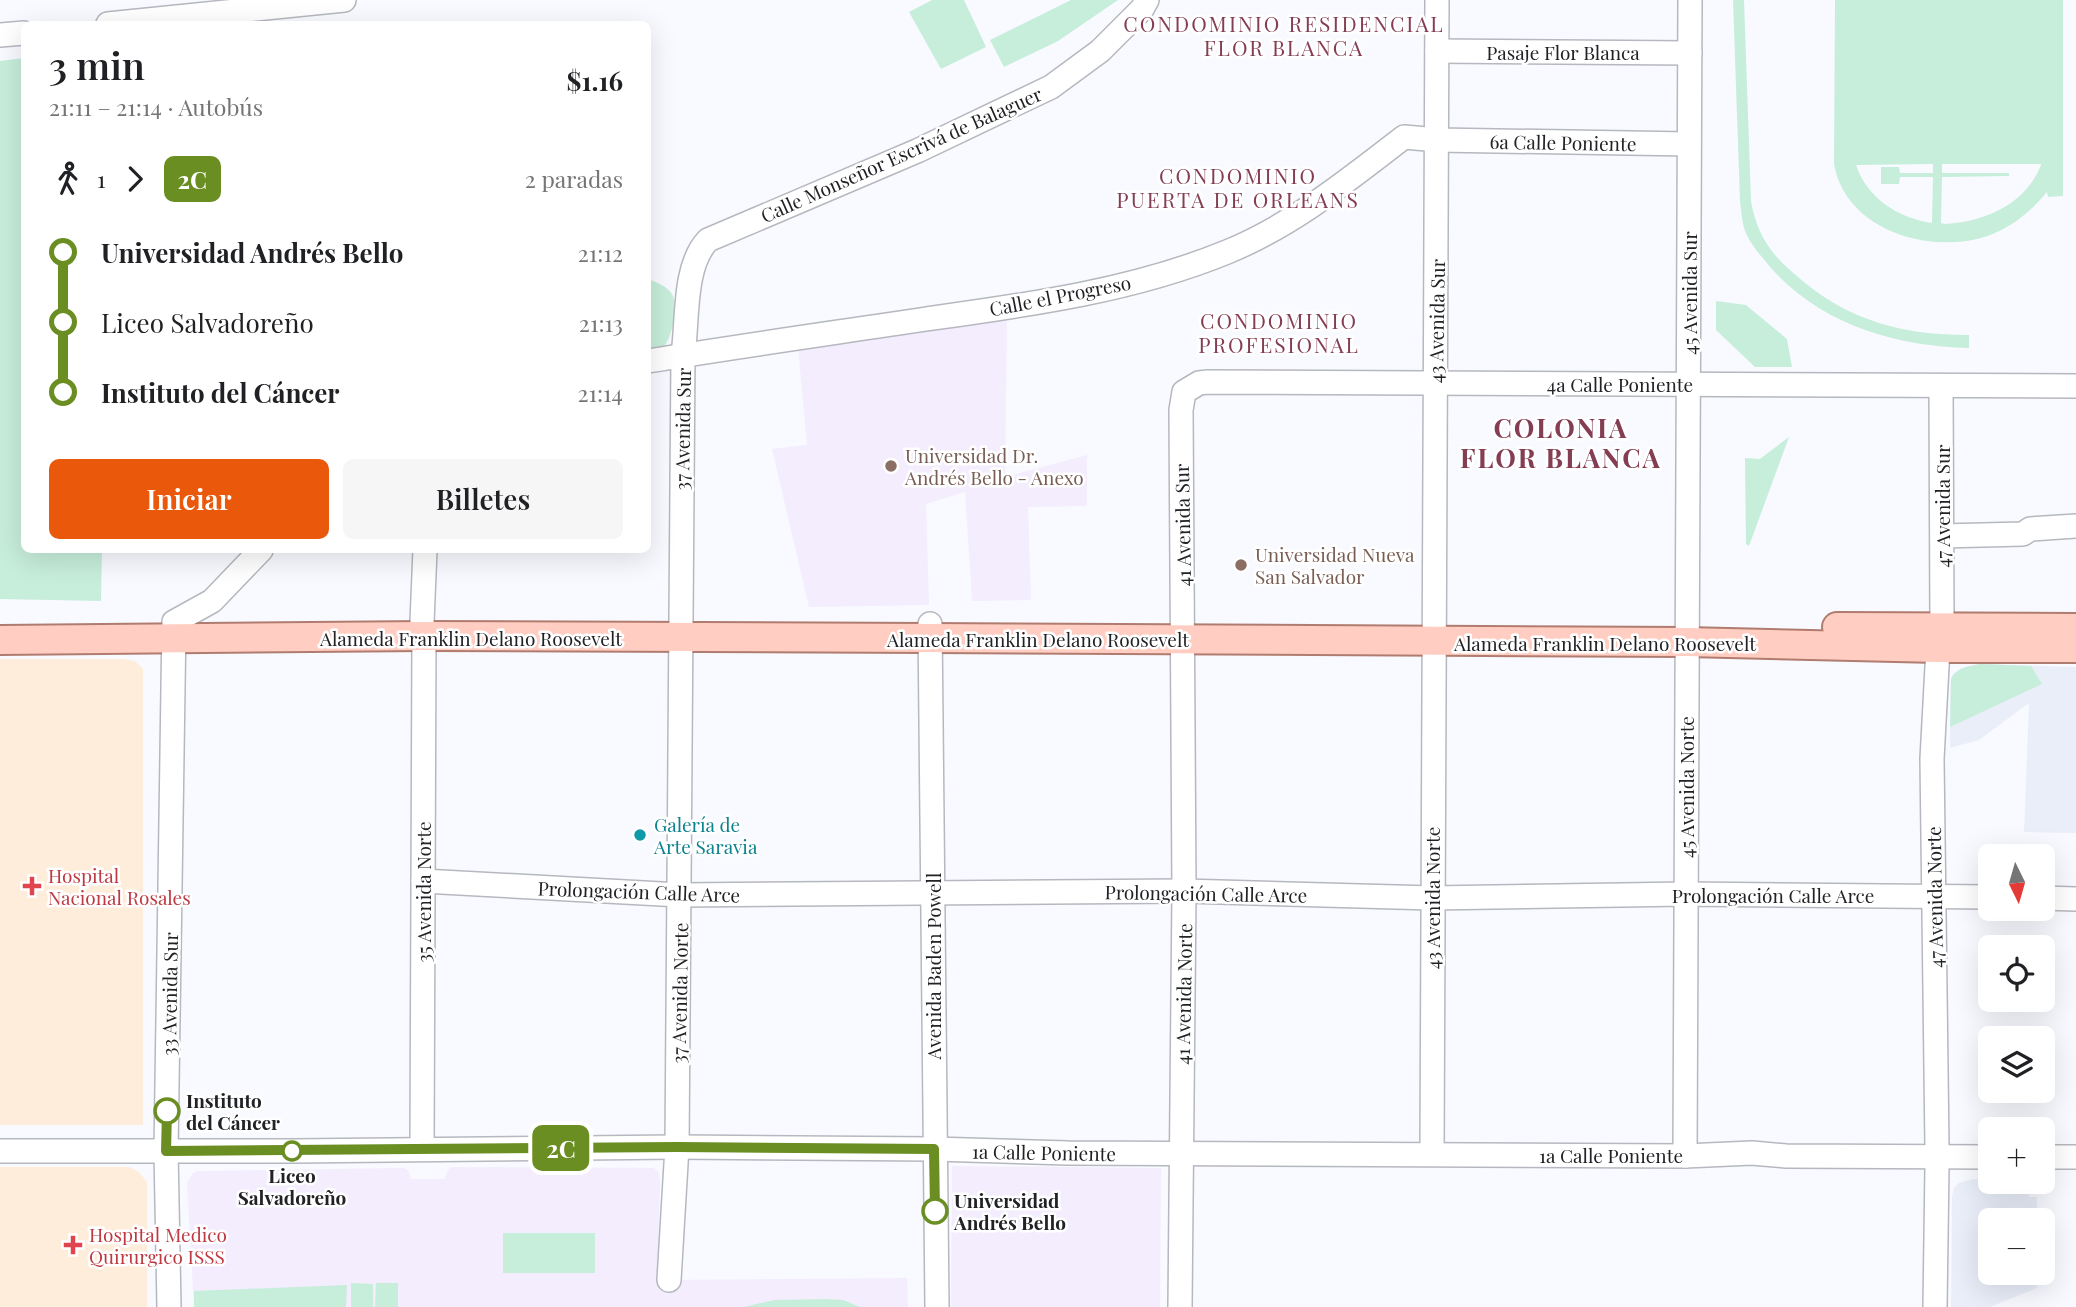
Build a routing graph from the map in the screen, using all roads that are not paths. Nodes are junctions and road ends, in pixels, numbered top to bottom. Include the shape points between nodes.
1 (344, 0) edge
2 (1147, 0) edge
3 (1437, 0) edge
4 (1690, 0) edge
5 (174, 9) edge
6 (121, 21) edge
7 (21, 33) edge
8 (0, 35) edge
9 (1437, 51) junction
10 (1690, 53) junction
11 (1438, 141) junction
12 (1689, 144) junction
13 (708, 240) joint
14 (683, 355) junction
15 (651, 360) edge
16 (1436, 383) junction
17 (1688, 385) junction
18 (1941, 386) junction
19 (2076, 386) edge
20 (1181, 410) joint
21 (2076, 526) edge
22 (1942, 536) junction
23 (258, 553) edge
24 (425, 553) edge
25 (2076, 614) edge
26 (0, 621) edge
27 (2076, 628) edge
28 (423, 629) junction
29 (679, 630) junction
30 (174, 631) junction
31 (930, 631) junction
32 (1183, 632) junction
33 (1434, 635) junction
34 (1687, 635) junction
35 (1940, 637) junction
36 (0, 640) edge
37 (2076, 648) edge
38 (2076, 662) edge
39 (423, 881) junction
40 (1184, 891) junction
41 (932, 892) junction
42 (1686, 894) junction
43 (680, 895) junction
44 (1933, 896) junction
45 (1978, 897) edge
46 (1432, 898) junction
47 (2055, 898) edge
48 (2076, 899) edge
49 (677, 1147) junction
50 (2055, 1147) edge
51 (2076, 1147) edge
52 (422, 1149) junction
53 (934, 1149) junction
54 (1978, 1149) edge
55 (0, 1151) edge
56 (166, 1151) junction
57 (1752, 1153) junction
58 (1181, 1154) junction
59 (1432, 1154) junction
60 (1685, 1156) junction
61 (1937, 1157) junction
62 (1978, 1157) edge
63 (2055, 1157) edge
64 (2076, 1157) edge
65 (1978, 1165) edge
66 (2055, 1167) edge
67 (2076, 1167) edge
68 (669, 1280) dead end
69 (169, 1307) edge
70 (937, 1307) edge
71 (1180, 1307) edge
72 (1935, 1307) edge

1 - 5 street
2 - 13 street, Calle Monseñor Escrivá de Balaguer via 1100,51 1051,87 918,151
3 - 9 street, 43 Avenida Sur
4 - 10 street, 45 Avenida Sur
5 - 6 street
7 - 8 street
9 - 10 street, Pasaje Flor Blanca
9 - 11 street, 43 Avenida Sur
10 - 12 street, 45 Avenida Sur
11 - 12 street, 6a Calle Poniente
11 - 14 street, Calle el Progreso via 1404,137 1338,189 1289,220 1227,252 1170,271 1022,306
11 - 16 street, 43 Avenida Sur
12 - 17 street, 45 Avenida Sur
13 - 14 street, 37 Avenida Sur via 699,250 690,276
14 - 15 street, Calle el Progreso
14 - 29 street, 37 Avenida Sur
16 - 17 street, 4a Calle Poniente
16 - 20 street, 4a Calle Poniente via 1199,383 1184,393
16 - 33 street, 43 Avenida Sur
17 - 18 street, 4a Calle Poniente
17 - 34 street, 45 Avenida Sur
18 - 19 street, 4a Calle Poniente
18 - 22 street, 47 Avenida Sur
20 - 32 street, 41 Avenida Sur
21 - 22 street via 2030,529 2023,534
22 - 35 street, 47 Avenida Sur
23 - 30 street via 212,601
24 - 28 street, 35 Avenida Norte
25 - 35 main road via 1985,614
26 - 30 main road, Alameda Franklin Delano Roosevelt
27 - 35 main road, Alameda Franklin Delano Roosevelt
28 - 29 main road, Alameda Franklin Delano Roosevelt
28 - 30 main road, Alameda Franklin Delano Roosevelt
28 - 39 street, 35 Avenida Norte
29 - 31 main road, Alameda Franklin Delano Roosevelt
29 - 43 street, 37 Avenida Norte
30 - 36 main road, Alameda Franklin Delano Roosevelt
30 - 56 street, 33 Avenida Sur
31 - 32 main road, Alameda Franklin Delano Roosevelt
31 - 41 street, Avenida Baden Powell
32 - 33 main road, Alameda Franklin Delano Roosevelt
32 - 40 street, 41 Avenida Norte
33 - 34 main road, Alameda Franklin Delano Roosevelt
33 - 46 street, 43 Avenida Norte
34 - 35 main road, Alameda Franklin Delano Roosevelt
34 - 42 street, 45 Avenida Norte
35 - 37 main road, Alameda Franklin Delano Roosevelt
35 - 38 main road via 1984,660
35 - 44 street, 47 Avenida Norte via 1932,760
39 - 43 street, Prolongación Calle Arce
39 - 52 street, 35 Avenida Norte
40 - 41 street, Prolongación Calle Arce
40 - 46 street, Prolongación Calle Arce
40 - 58 street, 41 Avenida Norte
41 - 43 street, Prolongación Calle Arce
41 - 53 street, Avenida Baden Powell
42 - 44 street, Prolongación Calle Arce
42 - 46 street, Prolongación Calle Arce
42 - 60 street, 45 Avenida Norte
43 - 49 street, 37 Avenida Norte
44 - 45 street, Prolongación Calle Arce
44 - 61 street, 47 Avenida Norte
46 - 59 street, 43 Avenida Norte
47 - 48 street
49 - 52 street, 1a Calle Poniente
49 - 53 street, 1a Calle Poniente
49 - 68 street, 37 Avenida Norte
50 - 51 street
52 - 56 street, 1a Calle Poniente
53 - 58 street, 1a Calle Poniente
53 - 70 street, Avenida Baden Powell
54 - 61 street, 1a Calle Poniente
55 - 56 street, 1a Calle Poniente
56 - 69 street, 33 Avenida Sur
57 - 60 street, 1a Calle Poniente
57 - 61 street, 1a Calle Poniente via 1787,1146
57 - 62 street, 1a Calle Poniente
58 - 59 street, 1a Calle Poniente
58 - 71 street, 41 Avenida Norte
59 - 60 street, 1a Calle Poniente
61 - 65 street, 1a Calle Poniente
61 - 72 street, 47 Avenida Norte
63 - 64 street
66 - 67 street

